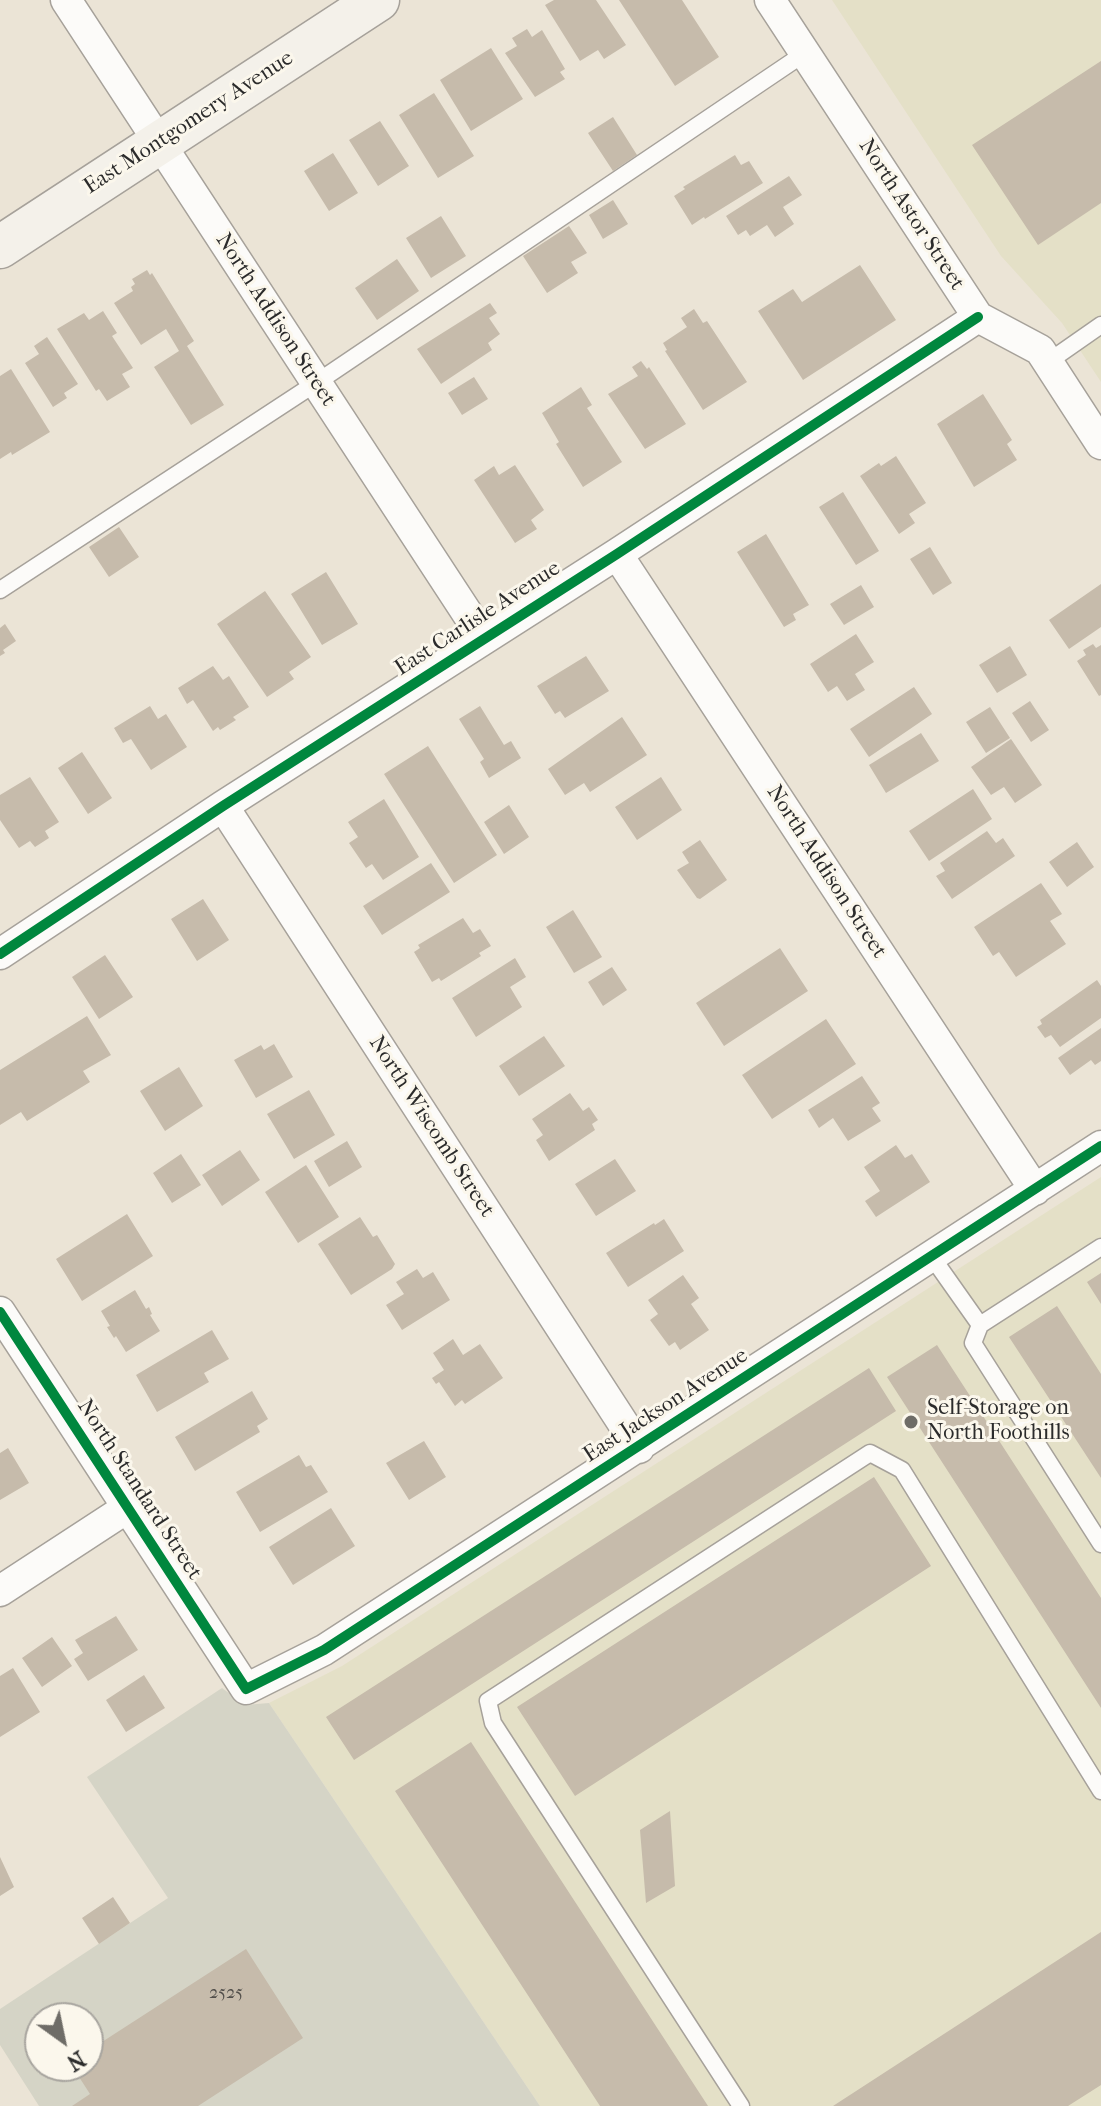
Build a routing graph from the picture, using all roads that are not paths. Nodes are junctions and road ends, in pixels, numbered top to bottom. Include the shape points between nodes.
1 (66, 0) edge
2 (378, 0) edge
3 (770, 0) edge
4 (805, 53) junction
5 (160, 142) junction
6 (0, 247) edge
7 (978, 317) junction
8 (1101, 325) edge
9 (1048, 362) junction
10 (316, 383) junction
11 (1101, 444) edge
12 (617, 554) junction
13 (0, 590) edge
14 (484, 639) junction
15 (223, 806) junction
16 (0, 954) edge
17 (1101, 1146) edge
18 (1035, 1190) junction
19 (1101, 1247) edge
20 (932, 1257) junction
21 (0, 1312) edge
22 (980, 1325) junction
23 (639, 1448) junction
24 (127, 1508) junction
25 (1101, 1544) edge
26 (0, 1591) edge
27 (246, 1689) joint
28 (1101, 1791) edge
29 (741, 2106) edge

1 - 5 street, North Addison Street
2 - 5 street, East Montgomery Avenue
3 - 4 street, North Astor Street
4 - 7 street, North Astor Street
4 - 10 lane
5 - 6 street, East Montgomery Avenue
5 - 10 street, North Addison Street
7 - 9 street, North Astor Street via 1040,350
7 - 12 street, East Carlisle Avenue
8 - 9 lane
9 - 11 street, North Astor Street
10 - 13 lane
10 - 14 street, North Addison Street
12 - 14 street, East Carlisle Avenue
12 - 18 street, North Addison Street
14 - 15 street, East Carlisle Avenue
15 - 16 street, East Carlisle Avenue
15 - 23 street, North Wiscomb Street
17 - 18 street, East Jackson Avenue
18 - 20 street, East Jackson Avenue
19 - 22 lane
20 - 22 lane
20 - 23 street, East Jackson Avenue
21 - 24 street, North Standard Street
22 - 25 lane via 973,1343
23 - 27 street, East Jackson Avenue via 324,1650
24 - 26 street
24 - 27 street, North Standard Street
28 - 29 lane via 902,1470 870,1453 488,1701 493,1723

